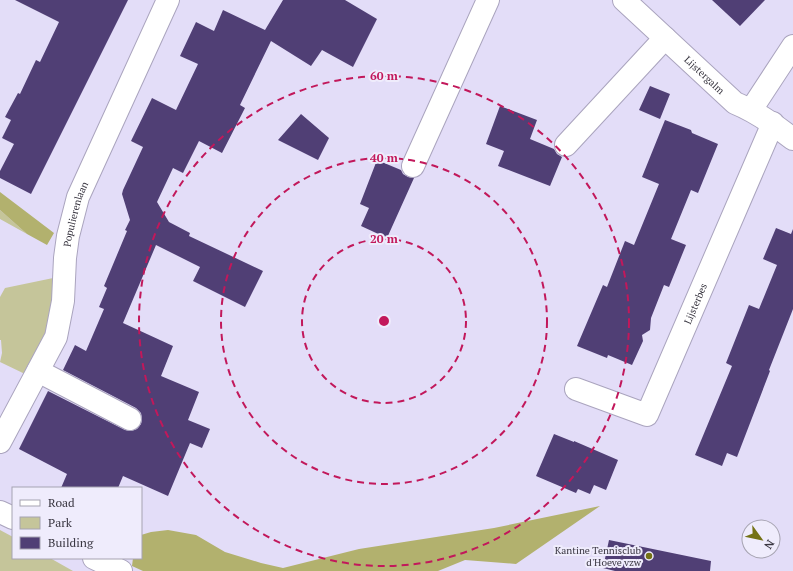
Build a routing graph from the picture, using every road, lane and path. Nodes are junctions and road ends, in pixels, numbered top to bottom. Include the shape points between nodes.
1 (168, 0) edge
2 (488, 0) edge
3 (624, 0) edge
4 (665, 38) junction
5 (793, 46) edge
6 (752, 110) junction
7 (773, 124) junction
8 (793, 139) edge
9 (566, 145) dead end
10 (413, 166) dead end
11 (38, 371) junction
12 (576, 389) dead end
13 (130, 418) dead end
14 (2, 437) edge
15 (0, 512) edge
16 (12, 518) edge
17 (96, 559) edge
18 (121, 571) edge

1 - 11 street, Populierenlaan via 78,197 68,236 63,301 56,338
2 - 10 street
3 - 4 street, Lijstergalm
4 - 6 street, Lijstergalm via 735,103
4 - 9 street
5 - 6 street
6 - 7 street, Lijstergalm
7 - 8 street, Lijstergalm
7 - 12 street, Lijsterbes via 647,415
11 - 13 street
11 - 14 street, Populierenlaan
15 - 16 street
17 - 18 street

